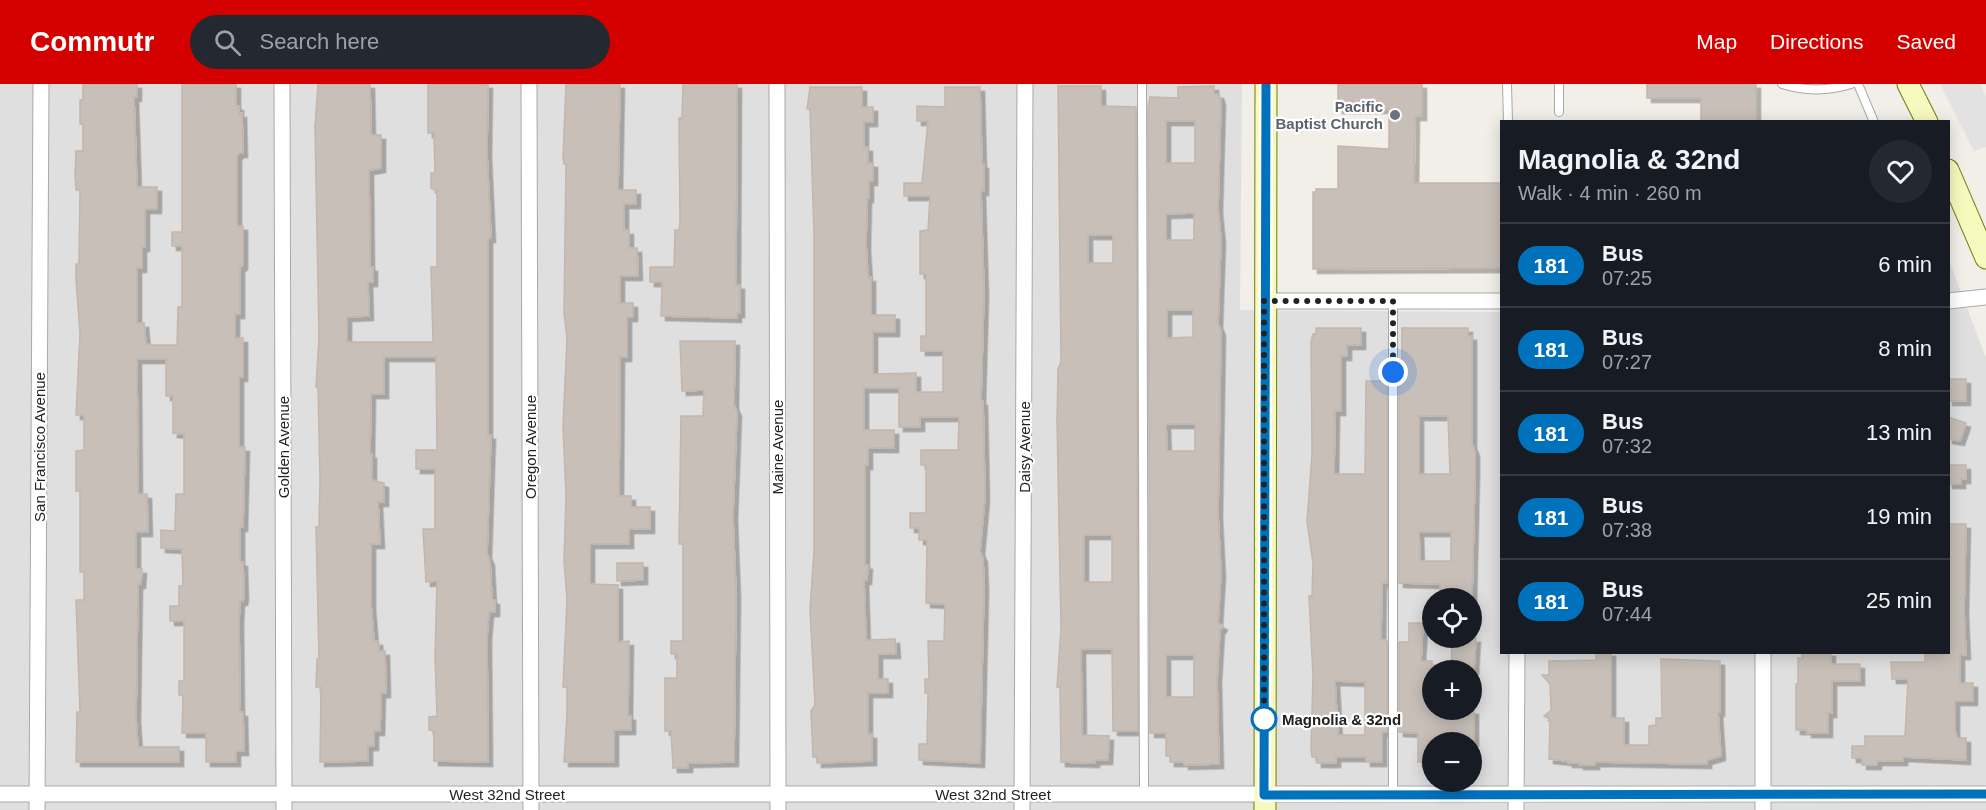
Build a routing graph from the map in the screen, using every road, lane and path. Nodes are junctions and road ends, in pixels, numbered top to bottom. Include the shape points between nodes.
1 (40, 84) edge
2 (282, 84) edge
3 (529, 84) edge
4 (777, 84) edge
5 (1025, 84) edge
6 (1142, 84) edge
7 (1266, 84) edge
8 (1507, 84) edge
9 (1558, 84) edge
10 (1782, 84) edge
11 (1851, 84) edge
12 (1858, 84) edge
13 (1908, 84) edge
14 (1559, 112) dead end
15 (1508, 120) edge
16 (1873, 120) edge
17 (1926, 120) edge
18 (1950, 176) edge
19 (1986, 258) edge
20 (1986, 297) edge
21 (1264, 301) junction
22 (1393, 301) junction
23 (1500, 301) edge
24 (1950, 301) edge
25 (1517, 654) edge
26 (1763, 654) edge
27 (0, 794) edge
28 (37, 794) junction
29 (1022, 794) junction
30 (1144, 794) junction
31 (1762, 794) junction
32 (1986, 794) edge
33 (1393, 795) junction
34 (284, 802) edge
35 (531, 802) edge
36 (778, 802) edge
37 (1265, 802) edge
38 (1516, 803) edge
39 (37, 810) edge
40 (1023, 810) edge
41 (1762, 810) edge

1 - 28 street, San Francisco Avenue
2 - 34 street, Golden Avenue
3 - 35 street, Oregon Avenue
4 - 36 street, Maine Avenue
5 - 29 street, Daisy Avenue
6 - 30 lane
7 - 21 street
8 - 15 lane
9 - 14 lane
10 - 11 lane via 1803,90
12 - 16 lane
13 - 17 street
18 - 19 street
20 - 24 street
21 - 22 street
21 - 37 street
22 - 23 street
22 - 33 lane
25 - 38 street
26 - 31 street
27 - 28 street, West 32nd Street
28 - 34 street, West 32nd Street
28 - 39 street, San Francisco Avenue
29 - 30 street, West 32nd Street
29 - 36 street, West 32nd Street
29 - 40 street, Daisy Avenue
30 - 37 street, West 32nd Street
31 - 32 street, West 32nd Street
31 - 38 street, West 32nd Street
31 - 41 street
33 - 37 street, West 32nd Street
33 - 38 street, West 32nd Street
34 - 35 street, West 32nd Street
35 - 36 street, West 32nd Street

